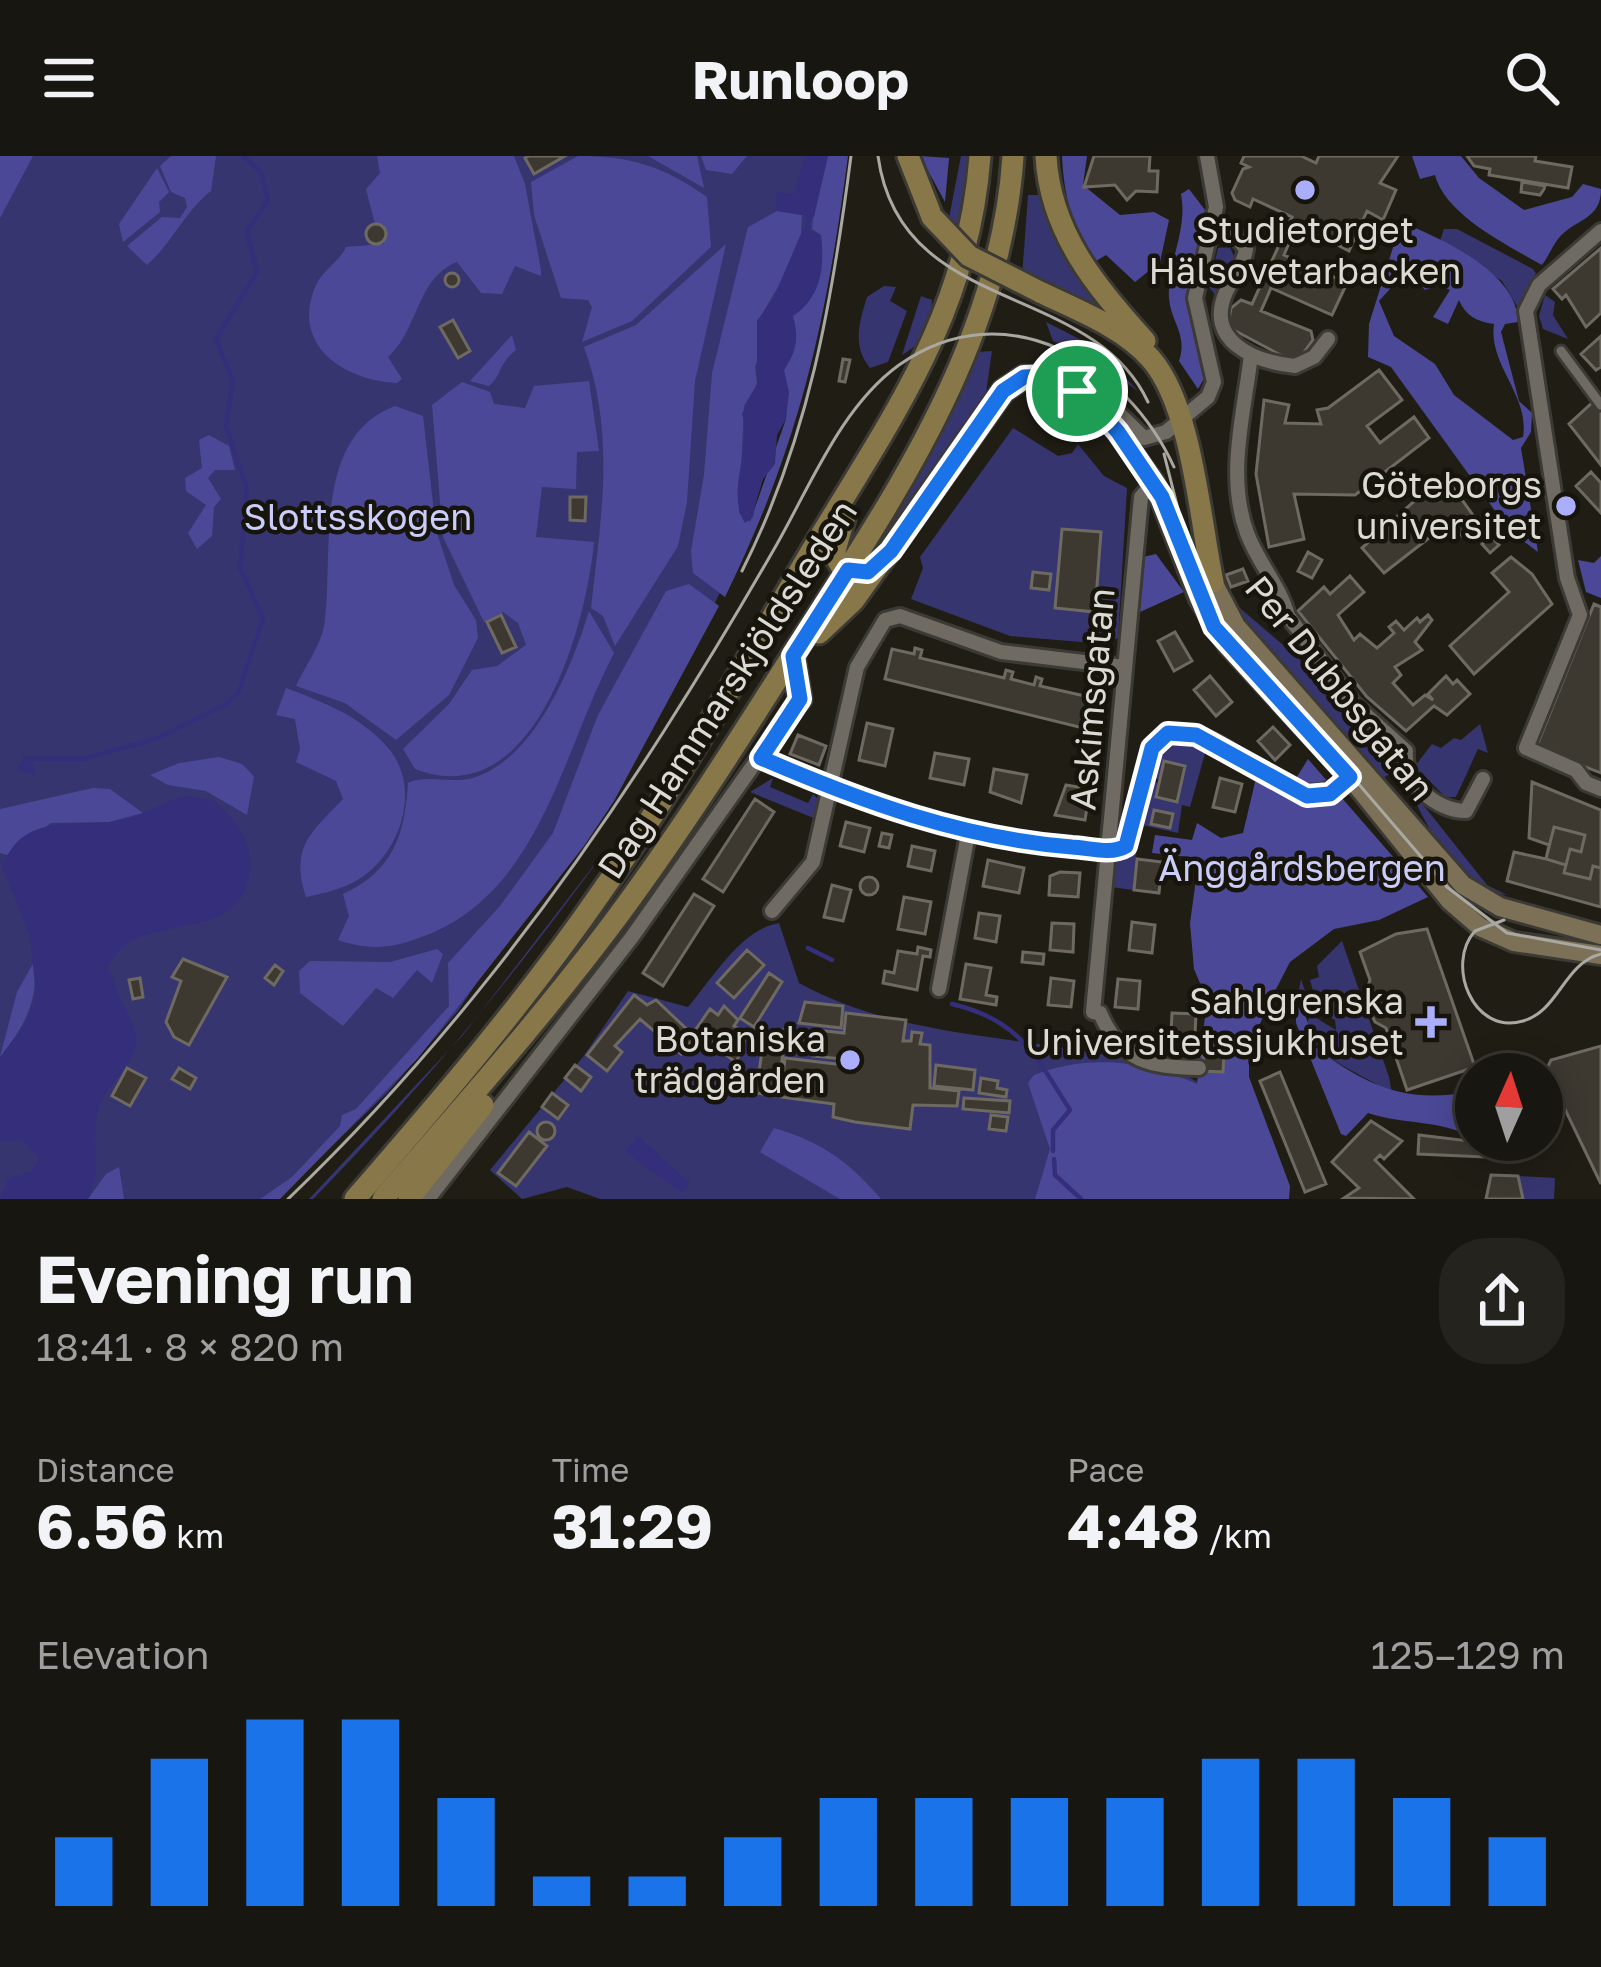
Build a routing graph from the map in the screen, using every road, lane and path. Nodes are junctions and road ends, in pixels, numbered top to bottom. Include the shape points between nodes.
1 (908, 156) edge
2 (980, 156) edge
3 (1013, 156) edge
4 (1046, 156) edge
5 (1207, 156) edge
6 (1213, 226) junction
7 (1601, 231) edge
8 (1328, 339) dead end
9 (1561, 351) dead end
10 (1251, 356) junction
11 (1067, 385) junction
12 (1601, 405) edge
13 (1176, 410) junction
14 (895, 413) junction
15 (1154, 482) junction
16 (884, 559) junction
17 (848, 570) junction
18 (1204, 585) junction
19 (793, 656) junction
20 (1125, 667) junction
21 (800, 699) joint
22 (761, 758) junction
23 (1408, 772) junction
24 (1350, 777) junction
25 (1483, 779) dead end
26 (829, 787) junction
27 (1601, 789) edge
28 (1384, 794) junction
29 (968, 833) junction
30 (1108, 850) junction
31 (772, 911) dead end
32 (1601, 935) edge
33 (1601, 955) edge
34 (939, 989) dead end
35 (1198, 1068) dead end
36 (494, 1073) junction
37 (388, 1161) junction
38 (345, 1199) edge
39 (355, 1199) edge
40 (383, 1199) edge
41 (409, 1199) edge
42 (428, 1199) edge

1 - 13 main road, bridge via 932,217 969,256 1105,324 1145,353
2 - 14 main road, Dag Hammarskjöldsleden via 958,284
3 - 17 main road, Dag Hammarskjöldsleden via 999,262 975,330 938,413
4 - 13 main road via 1069,242 1108,302 1161,359
5 - 6 street
6 - 10 street via 1246,249 1221,318 1230,341
6 - 13 street via 1196,298 1214,382 1208,397
7 - 27 street via 1539,285 1526,311 1567,578 1580,614 1526,748
8 - 10 street via 1295,366
9 - 12 street
10 - 23 street via 1236,474 1244,526 1299,634 1354,704 1406,751
11 - 13 street via 1099,394 1144,438
11 - 15 main road via 1101,410
11 - 16 main road via 1024,377 1003,391
13 - 18 main road
14 - 17 main road via 835,538 837,560
14 - 37 main road, Dag Hammarskjöldsleden via 599,896
15 - 18 main road
15 - 20 street, Askimsgatan via 1141,497
16 - 17 main road via 868,572
16 - 19 main road
17 - 19 main road, Dag Hammarskjöldsleden
18 - 24 main road, Per Dubbsgatan via 1227,644
18 - 28 main road, Per Dubbsgatan
19 - 21 main road
19 - 36 main road, Dag Hammarskjöldsleden via 620,914
20 - 26 street via 1001,652 893,615 857,667
20 - 30 street, Askimsgatan
21 - 22 street
22 - 26 street
22 - 42 street
23 - 25 street via 1428,797 1456,811 1473,806
23 - 28 street
24 - 30 street via 1330,794 1307,796 1196,735 1168,733 1152,748 1126,846
24 - 33 main road, Per Dubbsgatan via 1480,927 1533,947
26 - 29 street
26 - 31 street via 812,862
28 - 32 main road, Per Dubbsgatan via 1473,892
29 - 30 street
29 - 34 street
30 - 35 street, Askimsgatan via 1093,1012 1130,1058
36 - 40 main road, Dag Hammarskjöldsleden
36 - 41 main road via 483,1106
37 - 38 main road
37 - 39 main road, Dag Hammarskjöldsleden

